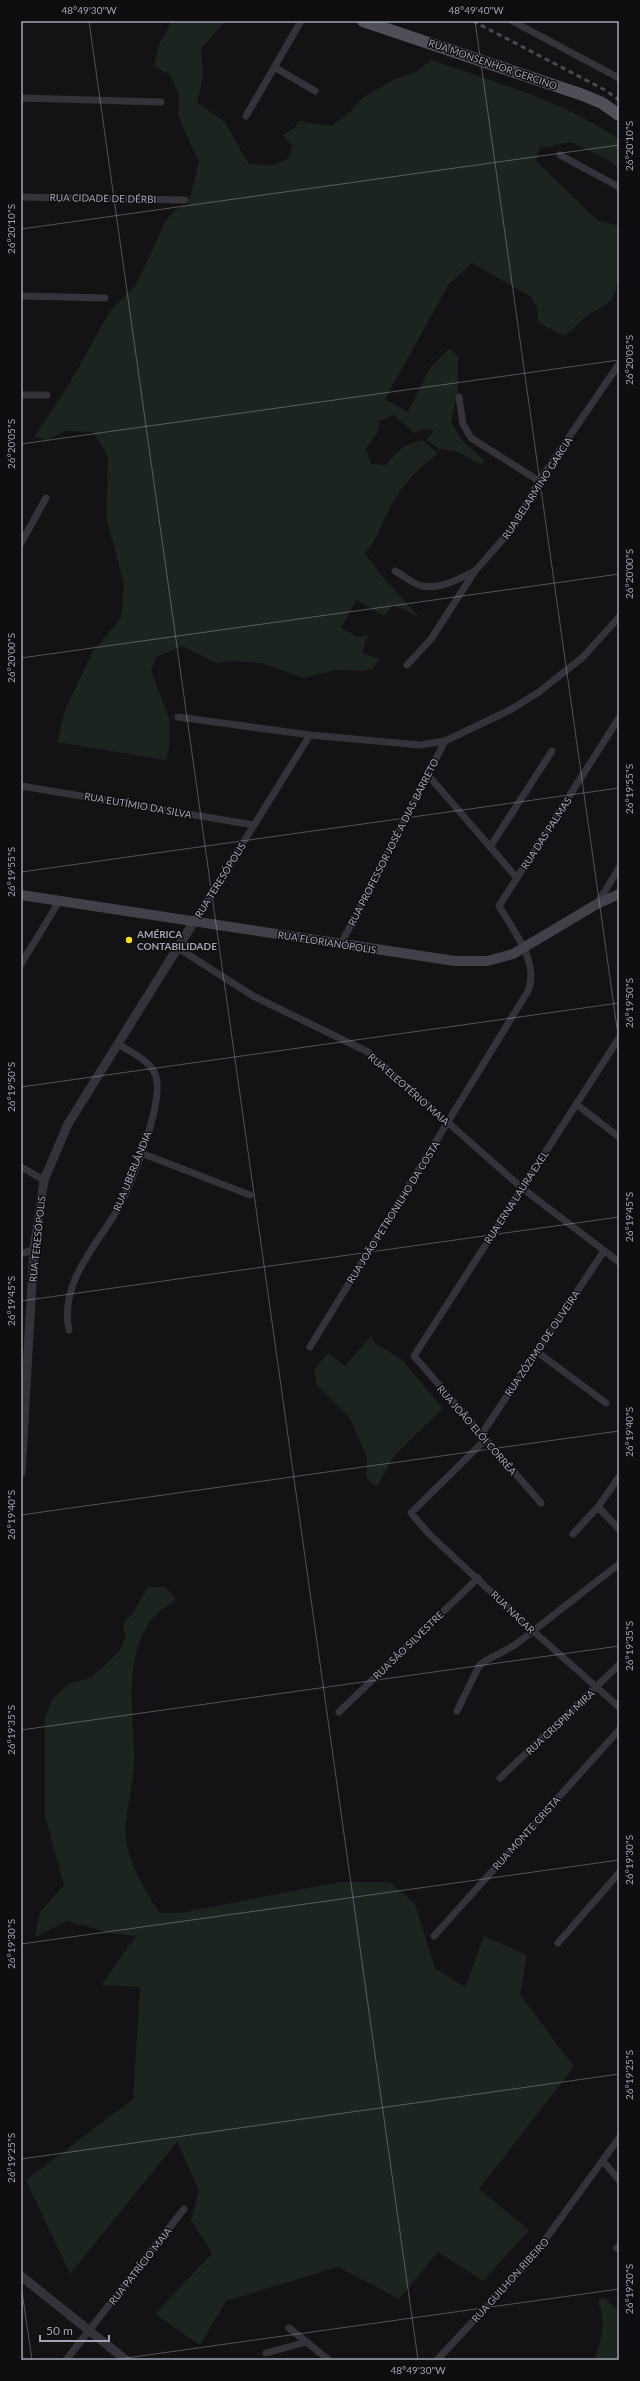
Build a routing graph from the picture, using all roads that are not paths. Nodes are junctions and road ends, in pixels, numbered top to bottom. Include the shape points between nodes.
1 (301, 21) edge
2 (363, 21) edge
3 (512, 21) edge
4 (274, 67) junction
5 (619, 78) edge
6 (315, 91) dead end
7 (21, 98) edge
8 (161, 102) dead end
9 (619, 115) edge
10 (246, 116) dead end
11 (560, 155) dead end
12 (619, 187) edge
13 (21, 197) edge
14 (185, 200) dead end
15 (21, 296) edge
16 (105, 298) dead end
17 (619, 364) edge
18 (21, 395) edge
19 (48, 395) dead end
20 (459, 397) dead end
21 (539, 481) junction
22 (46, 498) dead end
23 (21, 544) edge
24 (395, 571) dead end
25 (475, 571) junction
26 (619, 617) edge
27 (407, 665) dead end
28 (178, 717) dead end
29 (619, 718) edge
30 (310, 735) junction
31 (445, 741) junction
32 (552, 752) dead end
33 (428, 775) junction
34 (21, 786) edge
35 (254, 825) junction
36 (490, 847) junction
37 (619, 868) edge
38 (517, 878) junction
39 (619, 894) edge
40 (21, 895) edge
41 (60, 900) junction
42 (597, 904) junction
43 (195, 920) junction
44 (341, 944) junction
45 (178, 948) junction
46 (523, 949) junction
47 (21, 964) edge
48 (619, 1038) edge
49 (118, 1044) junction
50 (576, 1104) junction
51 (448, 1122) junction
52 (619, 1137) edge
53 (141, 1153) junction
54 (21, 1167) edge
55 (44, 1180) junction
56 (522, 1188) junction
57 (250, 1194) dead end
58 (34, 1249) junction
59 (604, 1251) junction
60 (21, 1254) edge
61 (619, 1262) edge
62 (69, 1330) dead end
63 (29, 1345) junction
64 (310, 1347) dead end
65 (21, 1350) edge
66 (536, 1352) junction
67 (414, 1356) joint
68 (606, 1403) dead end
69 (483, 1438) junction
70 (21, 1473) edge
71 (619, 1477) edge
72 (541, 1503) dead end
73 (598, 1507) junction
74 (411, 1513) joint
75 (619, 1529) edge
76 (573, 1534) dead end
77 (619, 1564) edge
78 (478, 1578) junction
79 (532, 1630) junction
80 (619, 1665) edge
81 (596, 1688) junction
82 (619, 1707) edge
83 (456, 1711) dead end
84 (339, 1712) dead end
85 (619, 1730) edge
86 (500, 1778) dead end
87 (619, 1873) edge
88 (434, 1936) dead end
89 (558, 1943) dead end
90 (619, 2138) edge
91 (603, 2161) junction
92 (619, 2180) edge
93 (184, 2209) dead end
94 (21, 2276) edge
95 (289, 2328) dead end
96 (89, 2331) junction
97 (306, 2342) junction
98 (266, 2354) dead end
99 (66, 2360) edge
100 (126, 2360) edge
101 (329, 2360) edge
102 (437, 2360) edge

1 - 4 street
2 - 9 main road, RUA MONSENHOR GERCINO via 569,90 602,103
3 - 5 street
4 - 6 street
4 - 10 street
7 - 8 street
11 - 12 street
13 - 14 street, RUA CIDADE DE DÉRBI
15 - 16 street
17 - 21 street, RUA BELARMINO GARCIA
18 - 19 street
20 - 21 street via 463,424 471,438
21 - 25 street, RUA BELARMINO GARCIA via 513,528
22 - 23 street
24 - 25 street via 420,586 429,587 455,581
25 - 27 street, RUA BELARMINO GARCIA via 431,639
26 - 31 street via 583,657 544,688 510,710
28 - 30 street
29 - 38 street, RUA DAS PALMAS
30 - 31 street via 420,746
30 - 35 street, RUA TERESÓPOLIS
31 - 33 street, RUA PROFESSOR JOSÉ A DIAS BARRETO
32 - 36 street
33 - 36 street
33 - 44 street, RUA PROFESSOR JOSÉ A DIAS BARRETO
34 - 35 street, RUA EUTÍMIO DA SILVA
35 - 43 street, RUA TERESÓPOLIS
36 - 38 street
37 - 42 street
38 - 46 street, RUA DAS PALMAS via 499,906
39 - 42 main road, RUA FLORIANÓPOLIS
40 - 41 main road, RUA FLORIANÓPOLIS
41 - 43 main road, RUA FLORIANÓPOLIS
41 - 47 street
42 - 46 main road, RUA FLORIANÓPOLIS
43 - 44 main road, RUA FLORIANÓPOLIS
43 - 45 street, RUA TERESÓPOLIS
44 - 46 main road, RUA FLORIANÓPOLIS via 472,962 499,958
45 - 49 street, RUA TERESÓPOLIS
45 - 51 street, RUA ELEOTÉRIO MAIA via 253,996 368,1052
46 - 51 street, RUA JOÃO PETRONILHO DA COSTA via 530,966 528,991
48 - 50 street, RUA ERNA LAURA EXEL
49 - 53 street, RUA UBERLÂNDIA via 143,1060 152,1069 157,1080 156,1106
49 - 55 street, RUA TERESÓPOLIS via 68,1124
50 - 52 street
50 - 56 street, RUA ERNA LAURA EXEL
51 - 56 street, RUA ELEOTÉRIO MAIA
51 - 64 street, RUA JOÃO PETRONILHO DA COSTA
53 - 57 street
53 - 62 street, RUA UBERLÂNDIA via 119,1207 80,1269 68,1307
54 - 55 street
55 - 58 street, RUA TERESÓPOLIS
56 - 59 street, RUA ELEOTÉRIO MAIA
56 - 67 street, RUA ERNA LAURA EXEL
58 - 60 street
58 - 63 street, RUA TERESÓPOLIS
59 - 61 street, RUA ELEOTÉRIO MAIA
59 - 66 street, RUA ZÓZIMO DE OLIVEIRA
63 - 65 street
63 - 70 street, RUA TERESÓPOLIS
66 - 68 street
66 - 69 street, RUA ZÓZIMO DE OLIVEIRA
67 - 69 street, RUA JOÃO ELÓI CORRÊA
69 - 72 street, RUA JOÃO ELÓI CORRÊA
69 - 74 street, RUA ZÓZIMO DE OLIVEIRA
71 - 73 street
73 - 75 street
73 - 76 street
74 - 78 street, RUA NACAR
77 - 79 street
78 - 79 street, RUA NACAR
78 - 84 street, RUA SÃO SILVESTRE
79 - 81 street, RUA NACAR
79 - 83 street via 507,1650 480,1666
80 - 81 street, RUA CRISPIM MIRA
81 - 82 street, RUA NACAR
81 - 86 street, RUA CRISPIM MIRA
85 - 88 street, RUA MONTE CRISTA
87 - 89 street
90 - 91 street, RUA GUILHON RIBEIRO
91 - 92 street
91 - 102 street, RUA GUILHON RIBEIRO via 531,2259
93 - 96 street, RUA PATRÍCIO MAIA
94 - 96 street
95 - 97 street
96 - 99 street, RUA PATRÍCIO MAIA
96 - 100 street
97 - 98 street
97 - 101 street

